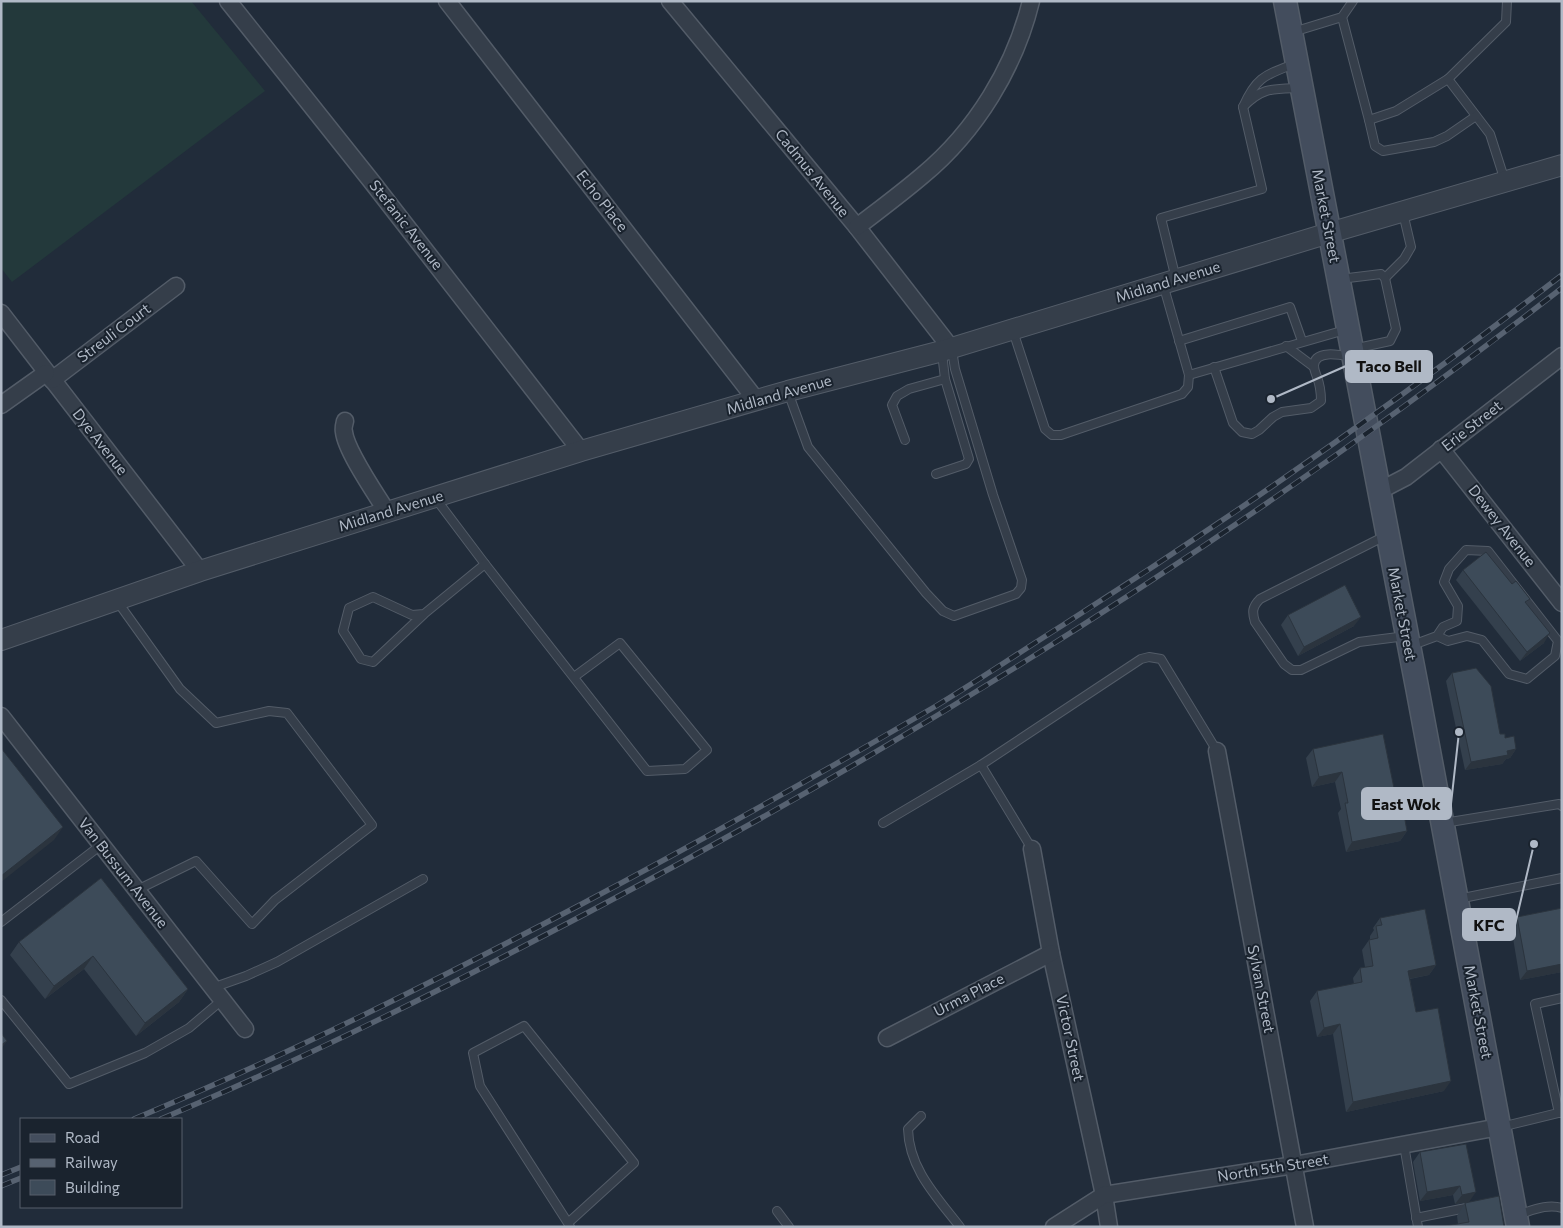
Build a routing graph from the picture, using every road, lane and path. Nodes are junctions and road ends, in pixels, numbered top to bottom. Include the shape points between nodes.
1 (228, 1) edge
2 (447, 1) edge
3 (670, 1) edge
4 (1031, 1) edge
5 (1285, 1) edge
6 (1353, 1) edge
7 (1507, 1) edge
8 (1342, 17) junction
9 (1290, 33) junction
10 (1296, 63) junction
11 (1448, 79) junction
12 (1301, 88) junction
13 (1243, 107) junction
14 (1476, 116) junction
15 (1369, 120) junction
16 (1562, 165) edge
17 (1504, 181) junction
18 (1403, 211) junction
19 (857, 227) junction
20 (1329, 233) junction
21 (1385, 278) junction
22 (1338, 279) junction
23 (1170, 281) junction
24 (176, 286) dead end
25 (1, 313) edge
26 (1012, 329) junction
27 (1179, 341) junction
28 (1302, 341) junction
29 (1351, 345) junction
30 (1286, 346) junction
31 (946, 349) junction
32 (1562, 356) edge
33 (1214, 367) junction
34 (1314, 367) junction
35 (1188, 375) junction
36 (49, 376) junction
37 (945, 379) junction
38 (788, 391) junction
39 (757, 401) junction
40 (1, 405) edge
41 (345, 421) dead end
42 (905, 440) dead end
43 (1442, 449) junction
44 (581, 451) junction
45 (936, 474) dead end
46 (1379, 491) junction
47 (435, 497) junction
48 (387, 512) junction
49 (1387, 535) junction
50 (485, 564) junction
51 (200, 571) junction
52 (117, 601) junction
53 (1562, 603) edge
54 (424, 614) junction
55 (1437, 636) junction
56 (1, 640) edge
57 (1408, 642) junction
58 (574, 677) junction
59 (1, 716) edge
60 (1217, 752) joint
61 (981, 765) junction
62 (1562, 806) edge
63 (883, 823) dead end
64 (1442, 823) junction
65 (101, 844) junction
66 (1032, 849) joint
67 (1562, 878) edge
68 (423, 879) dead end
69 (136, 890) junction
70 (1456, 900) junction
71 (1, 922) edge
72 (1052, 953) junction
73 (217, 994) junction
74 (1562, 998) edge
75 (1, 1000) edge
76 (245, 1029) dead end
77 (887, 1038) dead end
78 (1561, 1112) edge
79 (921, 1116) dead end
80 (1500, 1127) junction
81 (1404, 1145) junction
82 (1294, 1165) junction
83 (1104, 1195) junction
84 (1484, 1204) edge
85 (1562, 1208) edge
86 (1512, 1210) edge
87 (777, 1211) dead end
88 (1416, 1218) junction
89 (569, 1225) edge
90 (789, 1227) edge
91 (960, 1227) edge
92 (1054, 1227) edge
93 (1109, 1227) edge
94 (1305, 1227) edge
95 (1418, 1227) edge

1 - 44 street, Stefanic Avenue
2 - 39 street, Echo Place
3 - 19 street, Cadmus Avenue
4 - 19 street via 1013,56 973,122 924,174
5 - 9 main road, Market Street
6 - 8 lane
7 - 11 lane via 1506,22
8 - 9 lane
8 - 15 lane
9 - 10 main road, Market Street
10 - 12 main road, Market Street
10 - 13 lane via 1257,82
11 - 14 lane
11 - 15 lane via 1396,111
12 - 13 lane via 1262,92 1254,95
12 - 20 main road, Market Street
13 - 23 lane via 1262,189 1161,218
14 - 15 lane via 1434,142 1383,151 1375,146
14 - 17 lane via 1490,134
16 - 17 street, Midland Avenue
17 - 18 street, Midland Avenue
18 - 20 street, Midland Avenue
18 - 21 lane via 1410,247 1404,259
19 - 31 street, Cadmus Avenue
20 - 22 main road, Market Street
20 - 23 street, Midland Avenue
21 - 22 lane via 1376,273
21 - 29 lane via 1396,329 1394,336 1390,341
22 - 29 main road, Market Street
23 - 26 street, Midland Avenue
23 - 27 lane
24 - 36 street, Streuli Court
25 - 36 street, Dye Avenue
26 - 31 street, Midland Avenue
26 - 35 lane via 1045,429 1052,435 1061,435 1182,394 1188,387
27 - 28 lane via 1290,307
27 - 35 lane
28 - 29 lane
28 - 30 lane
29 - 34 lane via 1341,355 1319,357
29 - 46 main road, Market Street
30 - 33 lane
30 - 34 lane
31 - 37 lane
31 - 38 street, Midland Avenue
31 - 38 lane via 1022,580 1016,594 954,616 943,611 926,593 808,447
32 - 43 street, Erie Street
33 - 34 lane via 1233,423 1242,432 1252,434 1282,412 1311,408 1321,401
33 - 35 lane
36 - 40 street, Streuli Court
36 - 51 street, Dye Avenue
37 - 42 lane via 909,389 897,396 892,405
37 - 45 lane via 969,458 966,464
38 - 39 street, Midland Avenue
39 - 44 street, Midland Avenue
41 - 48 street via 343,431 346,440
43 - 46 street, Erie Street via 1406,477
43 - 53 street, Dewey Avenue
44 - 47 street, Midland Avenue
46 - 49 main road, Market Street
47 - 48 street, Midland Avenue
47 - 50 lane
48 - 51 street, Midland Avenue
49 - 57 main road, Market Street
49 - 57 lane via 1260,599 1253,613 1255,622 1284,664 1292,670 1301,670 1359,642
50 - 54 lane
50 - 58 lane
51 - 52 street, Midland Avenue
52 - 56 street, Midland Avenue
52 - 69 lane via 180,689 216,723 269,711 287,713 372,825 275,900 252,924 196,861
54 - 54 lane via 412,615 374,597 349,608 343,631 361,659 373,662
55 - 55 lane via 1448,641 1467,636 1482,640 1509,674 1527,679 1555,656 1558,641 1488,551 1466,550 1449,569 1444,582 1458,606 1457,621 1443,627
55 - 57 lane
57 - 64 main road, Market Street
58 - 58 lane via 647,771 685,769 707,750 620,643
59 - 65 street, Van Bussum Avenue
60 - 61 lane via 1162,659 1150,657 1141,659
60 - 82 street, Sylvan Street
61 - 63 lane
61 - 66 lane
62 - 64 lane
64 - 70 main road, Market Street
65 - 69 street, Van Bussum Avenue
65 - 71 lane
66 - 72 street, Victor Street
67 - 70 lane
68 - 73 lane
69 - 73 street, Van Bussum Avenue
70 - 80 main road, Market Street
72 - 77 street, Urma Place
72 - 83 street, Victor Street
73 - 75 lane via 189,1028 145,1054 69,1084
73 - 76 street, Van Bussum Avenue
74 - 78 lane via 1536,1004
78 - 80 lane
79 - 91 lane via 908,1129 912,1158 920,1175
80 - 81 street, North 5th Street
80 - 86 main road, Market Street
81 - 82 street, North 5th Street
81 - 88 lane
82 - 83 street, North 5th Street
82 - 94 street, Sylvan Street
83 - 92 street, North 5th Street
83 - 93 street, Victor Street
84 - 88 lane
85 - 86 lane
87 - 90 lane
88 - 95 lane
89 - 89 lane via 634,1163 524,1026 473,1053 480,1086

